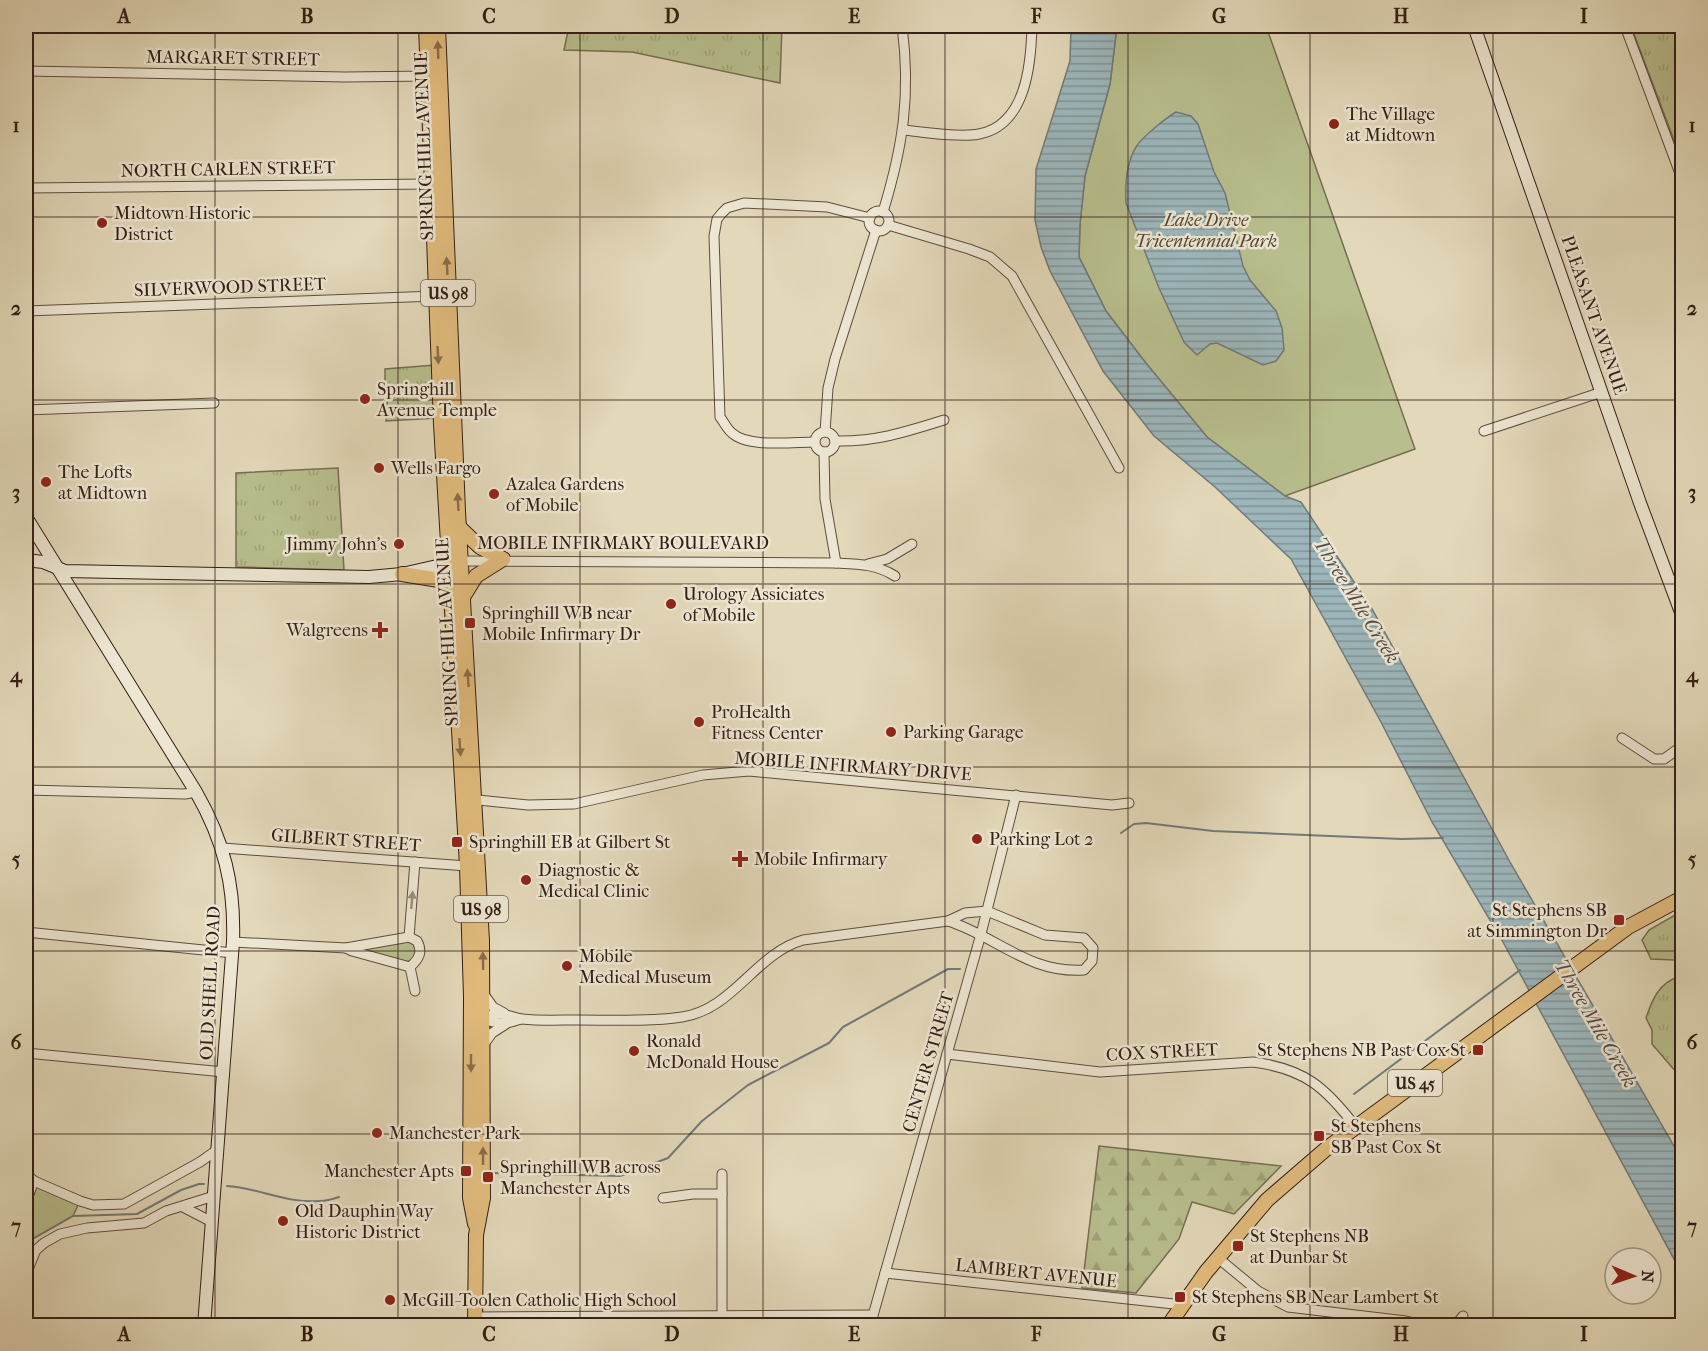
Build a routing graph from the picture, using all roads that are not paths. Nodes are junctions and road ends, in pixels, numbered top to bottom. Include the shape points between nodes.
1 (426, 26) edge
2 (438, 26) edge
3 (902, 26) edge
4 (1032, 26) edge
5 (1474, 26) edge
6 (1625, 26) edge
7 (26, 71) edge
8 (433, 76) junction
9 (904, 130) junction
10 (1683, 179) edge
11 (431, 184) junction
12 (26, 188) edge
13 (883, 212) junction
14 (870, 218) junction
15 (888, 225) junction
16 (876, 230) junction
17 (435, 296) junction
18 (26, 311) edge
19 (1602, 392) junction
20 (214, 403) dead end
21 (26, 410) edge
22 (944, 420) dead end
23 (1484, 431) dead end
24 (825, 432) junction
25 (835, 441) junction
26 (815, 442) junction
27 (824, 452) junction
28 (1119, 468) dead end
29 (26, 517) edge
30 (459, 527) junction
31 (912, 544) dead end
32 (26, 560) edge
33 (503, 560) junction
34 (455, 562) junction
35 (836, 563) junction
36 (868, 564) junction
37 (57, 568) junction
38 (402, 574) junction
39 (895, 576) dead end
40 (450, 588) junction
41 (463, 597) junction
42 (1683, 615) edge
43 (1622, 738) dead end
44 (1683, 746) edge
45 (26, 790) edge
46 (196, 792) junction
47 (1016, 795) junction
48 (469, 799) junction
49 (1129, 803) dead end
50 (223, 848) junction
51 (415, 862) junction
52 (467, 866) junction
53 (1683, 898) edge
54 (987, 911) junction
55 (948, 921) junction
56 (26, 932) edge
57 (981, 934) junction
58 (409, 937) junction
59 (233, 948) junction
60 (346, 948) junction
61 (410, 967) junction
62 (415, 991) dead end
63 (483, 993) junction
64 (477, 1019) junction
65 (506, 1019) junction
66 (484, 1044) junction
67 (26, 1053) edge
68 (947, 1054) junction
69 (224, 1072) junction
70 (1356, 1126) junction
71 (218, 1150) junction
72 (200, 1162) junction
73 (216, 1168) junction
74 (26, 1174) edge
75 (722, 1174) dead end
76 (34, 1181) junction
77 (722, 1194) junction
78 (214, 1197) junction
79 (663, 1198) dead end
80 (26, 1202) edge
81 (183, 1207) junction
82 (212, 1222) junction
83 (476, 1235) junction
84 (1218, 1258) junction
85 (885, 1273) junction
86 (26, 1274) edge
87 (1183, 1305) junction
88 (722, 1315) junction
89 (873, 1315) junction
90 (1463, 1316) dead end
91 (475, 1321) edge
92 (204, 1326) edge
93 (870, 1326) edge
94 (1168, 1326) edge
95 (1426, 1326) edge
96 (1455, 1326) edge

1 - 8 main road, SPRING HILL AVENUE / US 98
8 -> 2 main road, SPRING HILL AVENUE / US 98
3 - 9 street via 906,56
4 - 9 street via 1029,68 1022,93 1001,125 978,134
5 - 19 street, PLEASANT AVENUE
6 - 10 street
7 - 8 street, MARGARET STREET
8 - 11 main road, SPRING HILL AVENUE / US 98
30 -> 8 main road, SPRING HILL AVENUE / US 98
9 - 13 street
11 - 12 street, NORTH CARLEN STREET
11 - 17 main road, SPRING HILL AVENUE / US 98
13 - 14 street via 873,213
13 - 15 street
14 - 16 street via 871,227
14 - 26 street via 827,207 744,203 727,208 717,219 714,236 720,417 732,433 745,440
15 - 16 street
15 - 28 street via 969,249 990,258 1012,276
16 - 24 street via 831,378
17 - 18 street, SILVERWOOD STREET
17 -> 34 main road, SPRING HILL AVENUE / US 98
19 - 23 street
19 - 42 street, PLEASANT AVENUE
20 - 21 street
22 - 25 street via 890,437
24 - 25 street
24 - 26 street
25 - 27 street via 831,450
26 - 27 street
27 - 35 street via 825,499
29 - 37 street, OLD SHELL ROAD
30 - 33 main road via 472,542
30 - 34 main road, SPRING HILL AVENUE / US 98
31 - 36 street, MOBILE INFIRMARY BOULEVARD via 893,556
32 - 37 street, MOBILE INFIRMARY BOULEVARD
33 - 34 street, MOBILE INFIRMARY BOULEVARD
33 - 35 street, MOBILE INFIRMARY BOULEVARD
33 - 41 main road via 476,576
34 - 38 street, MOBILE INFIRMARY BOULEVARD
34 - 40 main road, SPRING HILL AVENUE / US 98
34 - 41 main road, SPRING HILL AVENUE / US 98
35 - 36 street, MOBILE INFIRMARY BOULEVARD
36 - 39 street, MOBILE INFIRMARY BOULEVARD
37 - 38 street, MOBILE INFIRMARY BOULEVARD via 369,577
37 - 46 street, OLD SHELL ROAD
38 - 40 main road via 439,580
40 -> 48 main road, SPRING HILL AVENUE / US 98
48 -> 41 main road, SPRING HILL AVENUE / US 98
43 - 44 street via 1654,759 1664,759
45 - 46 street
46 - 50 street, OLD SHELL ROAD
47 - 48 street, MOBILE INFIRMARY DRIVE via 749,771 703,775 574,804 528,805
47 - 49 street, MOBILE INFIRMARY DRIVE via 1112,805
47 - 54 street, CENTER STREET
48 - 52 main road, SPRING HILL AVENUE / US 98
63 -> 48 main road, SPRING HILL AVENUE / US 98
50 - 51 street, GILBERT STREET
50 - 59 street, OLD SHELL ROAD via 233,906
51 - 52 street, GILBERT STREET
58 -> 51 street
52 - 64 main road, SPRING HILL AVENUE / US 98
53 - 70 main road, US 45 via 1628,927
54 - 55 street via 965,913
54 - 57 street, CENTER STREET
54 - 57 street via 1045,935 1084,938 1094,948 1094,956 1084,970 1059,968 1026,960
55 - 57 street
55 - 65 street via 789,944 727,998 693,1015
56 - 59 street
57 - 68 street, CENTER STREET
58 - 60 street
58 - 61 street via 417,942 420,953
59 - 60 street
59 - 69 street, OLD SHELL ROAD
60 - 61 street
61 - 62 street
63 - 64 main road, SPRING HILL AVENUE / US 98
63 - 65 street
64 - 65 street via 491,1014
64 - 66 main road, SPRING HILL AVENUE / US 98
64 -> 83 main road, SPRING HILL AVENUE / US 98 via 470,1198
65 - 66 street
83 -> 66 main road, SPRING HILL AVENUE / US 98 via 483,1198
67 - 69 street
68 - 70 street, COX STREET via 1100,1072 1253,1062 1278,1065 1305,1076 1335,1099
68 - 85 street, CENTER STREET
69 - 71 street, OLD SHELL ROAD
70 - 84 main road, US 45 via 1267,1200
71 - 72 street
71 - 73 street, OLD SHELL ROAD
72 - 73 street
72 - 76 street via 124,1204 93,1205
73 - 78 street, OLD SHELL ROAD
74 - 76 street
75 - 77 street
76 - 80 street
77 - 79 street
77 - 88 street
78 - 81 street
78 - 82 street, OLD SHELL ROAD
81 - 82 street
81 - 86 street via 144,1223 87,1228 52,1238 36,1250
82 - 92 street, OLD SHELL ROAD
83 - 91 main road, SPRING HILL AVENUE / US 98
84 - 87 main road, US 45
84 - 95 street via 1258,1291 1288,1307
85 - 87 street, LAMBERT AVENUE
85 - 89 street, CENTER STREET
87 - 94 main road, US 45
88 - 89 street
88 - 91 street
89 - 93 street, CENTER STREET
90 - 96 street

